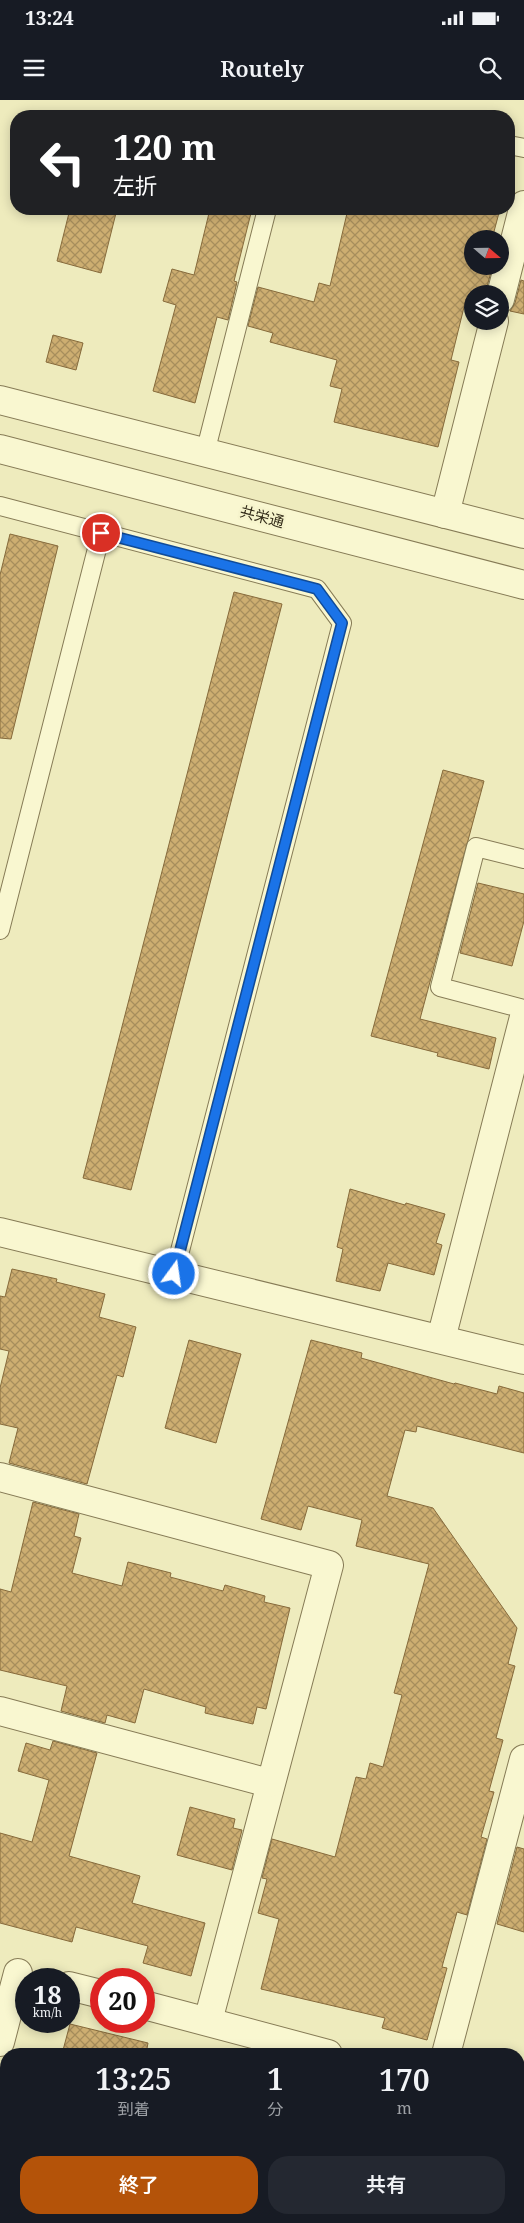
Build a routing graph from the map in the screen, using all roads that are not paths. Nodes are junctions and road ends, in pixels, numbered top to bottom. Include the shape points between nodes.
1 (524, 205) edge
2 (265, 215) edge
3 (504, 285) edge
4 (492, 330) edge
5 (0, 400) edge
6 (0, 449) edge
7 (205, 453) junction
8 (0, 506) edge
9 (445, 514) junction
10 (101, 533) junction
11 (524, 534) edge
12 (524, 585) edge
13 (524, 859) edge
14 (0, 930) edge
15 (524, 1009) edge
16 (524, 1017) edge
17 (0, 1232) edge
18 (174, 1274) junction
19 (441, 1339) junction
20 (524, 1360) edge
21 (0, 1477) edge
22 (0, 1711) edge
23 (524, 1759) edge
24 (269, 1783) junction
25 (520, 1792) edge
26 (15, 1988) edge
27 (155, 2008) edge
28 (208, 2021) junction
29 (0, 2042) edge
30 (306, 2048) edge
31 (448, 2048) edge

1 - 3 street
2 - 7 lane
4 - 9 street
5 - 7 street
6 - 12 street, 共栄通
7 - 9 street
8 - 10 lane
9 - 11 street
10 - 14 lane
10 - 18 lane via 317,589 342,623
13 - 15 lane via 476,847 440,987
16 - 19 street
17 - 18 street
18 - 19 street
19 - 20 street
21 - 24 street via 329,1565
22 - 24 street
23 - 25 street
24 - 28 street
25 - 31 street
26 - 29 street
27 - 28 street
28 - 30 street

